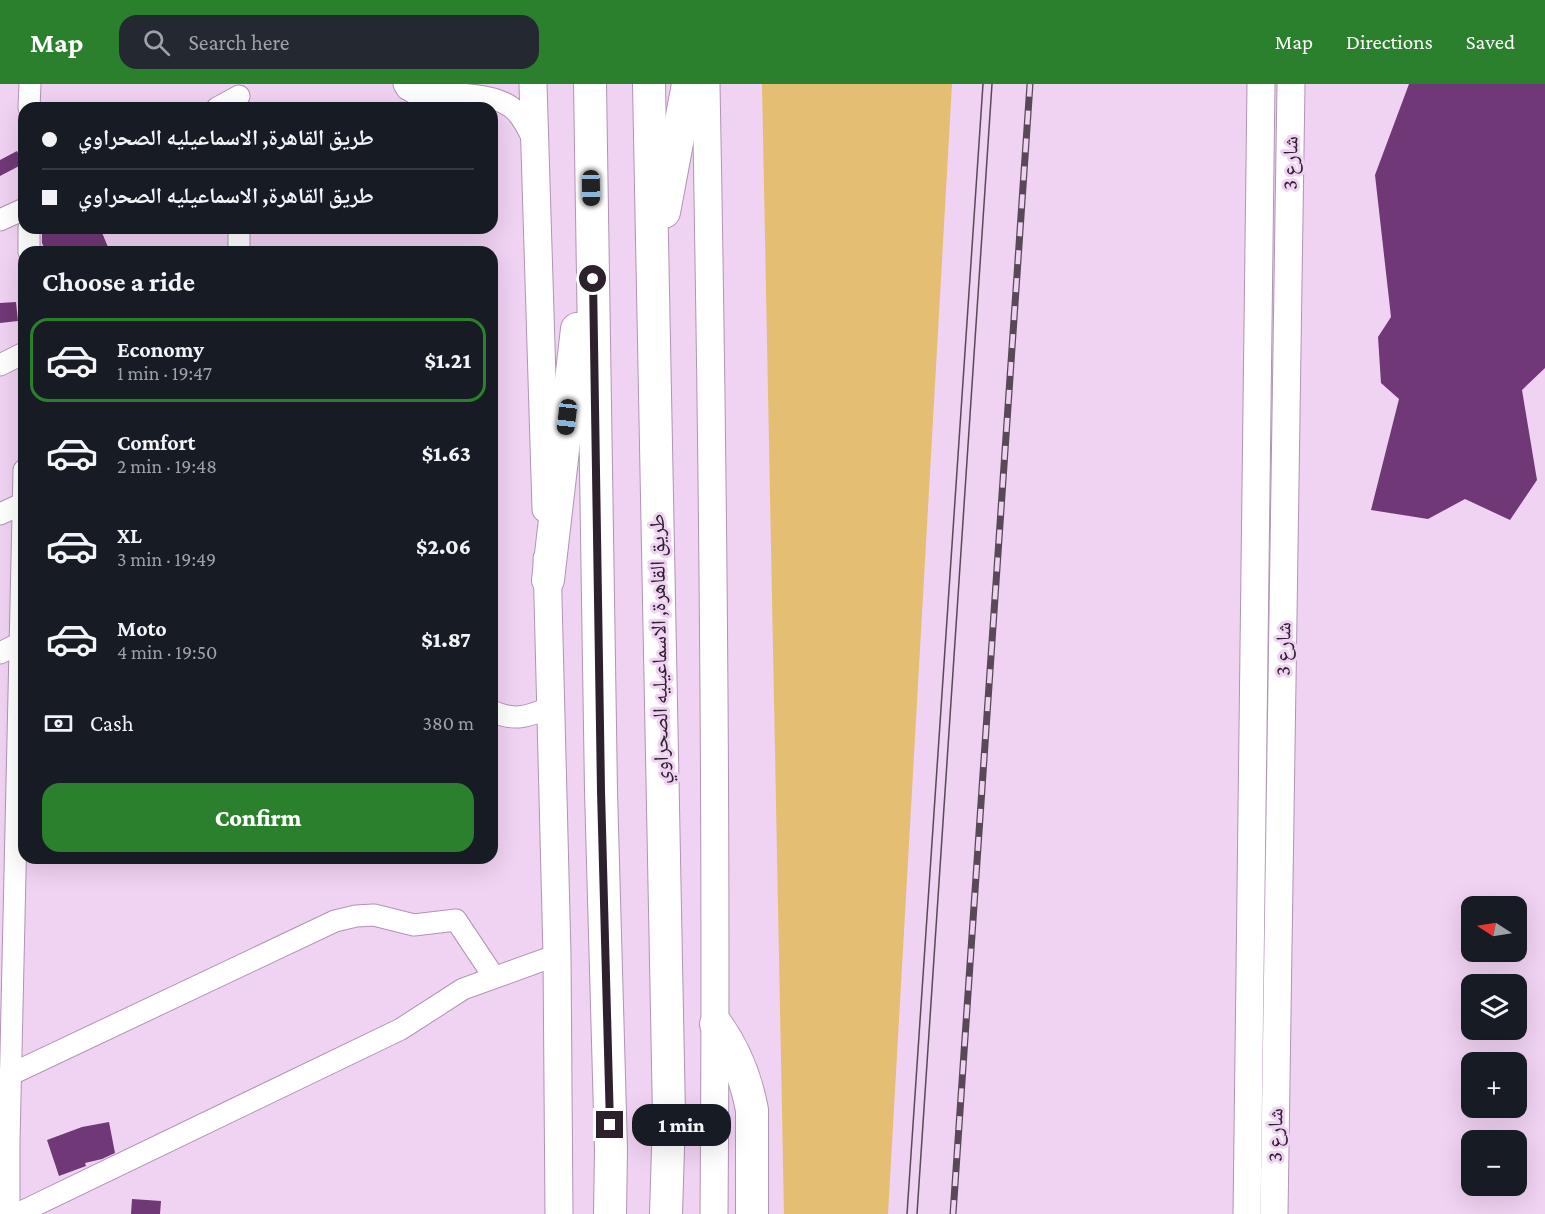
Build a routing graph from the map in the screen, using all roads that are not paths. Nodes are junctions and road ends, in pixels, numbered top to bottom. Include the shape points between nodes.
1 (30, 84) edge
2 (404, 84) edge
3 (533, 84) edge
4 (590, 84) edge
5 (649, 84) edge
6 (688, 84) edge
7 (706, 84) edge
8 (1261, 84) edge
9 (1292, 84) edge
10 (29, 102) edge
11 (535, 144) junction
12 (592, 209) junction
13 (18, 212) edge
14 (0, 220) edge
15 (652, 281) junction
16 (18, 356) edge
17 (0, 365) edge
18 (18, 505) edge
19 (0, 514) edge
20 (548, 580) junction
21 (18, 644) edge
22 (0, 653) edge
23 (551, 707) junction
24 (498, 713) edge
25 (18, 716) edge
26 (14, 789) edge
27 (7, 935) edge
28 (557, 955) junction
29 (494, 977) junction
30 (716, 1024) junction
31 (5, 1077) edge
32 (9, 1214) edge
33 (17, 1214) edge
34 (559, 1214) edge
35 (610, 1214) edge
36 (666, 1214) edge
37 (714, 1214) edge
38 (752, 1214) edge
39 (1247, 1214) edge
40 (1274, 1214) edge

1 - 10 street
2 - 11 street via 414,93 462,95 511,107
3 - 11 main road
4 - 12 highway
5 - 15 highway, طريق القاهرة, الاسماعيليه الصحراوي
6 - 15 highway
7 - 30 main road
8 - 39 main road, شارع 3
9 - 40 main road, شارع 3
11 - 20 main road
12 - 20 highway
12 - 35 highway
13 - 14 street
15 - 36 highway, طريق القاهرة, الاسماعيليه الصحراوي via 669,1116
16 - 17 street
18 - 19 street
20 - 23 main road
21 - 22 street
23 - 24 street via 528,717 511,718
23 - 28 main road
25 - 26 street
26 - 27 street
27 - 31 street
28 - 29 street
28 - 34 main road
29 - 31 street via 456,920 414,926 374,915 356,916 335,921
29 - 33 street via 463,989 402,1029
30 - 37 main road
30 - 38 highway via 738,1061 749,1094
31 - 32 street

